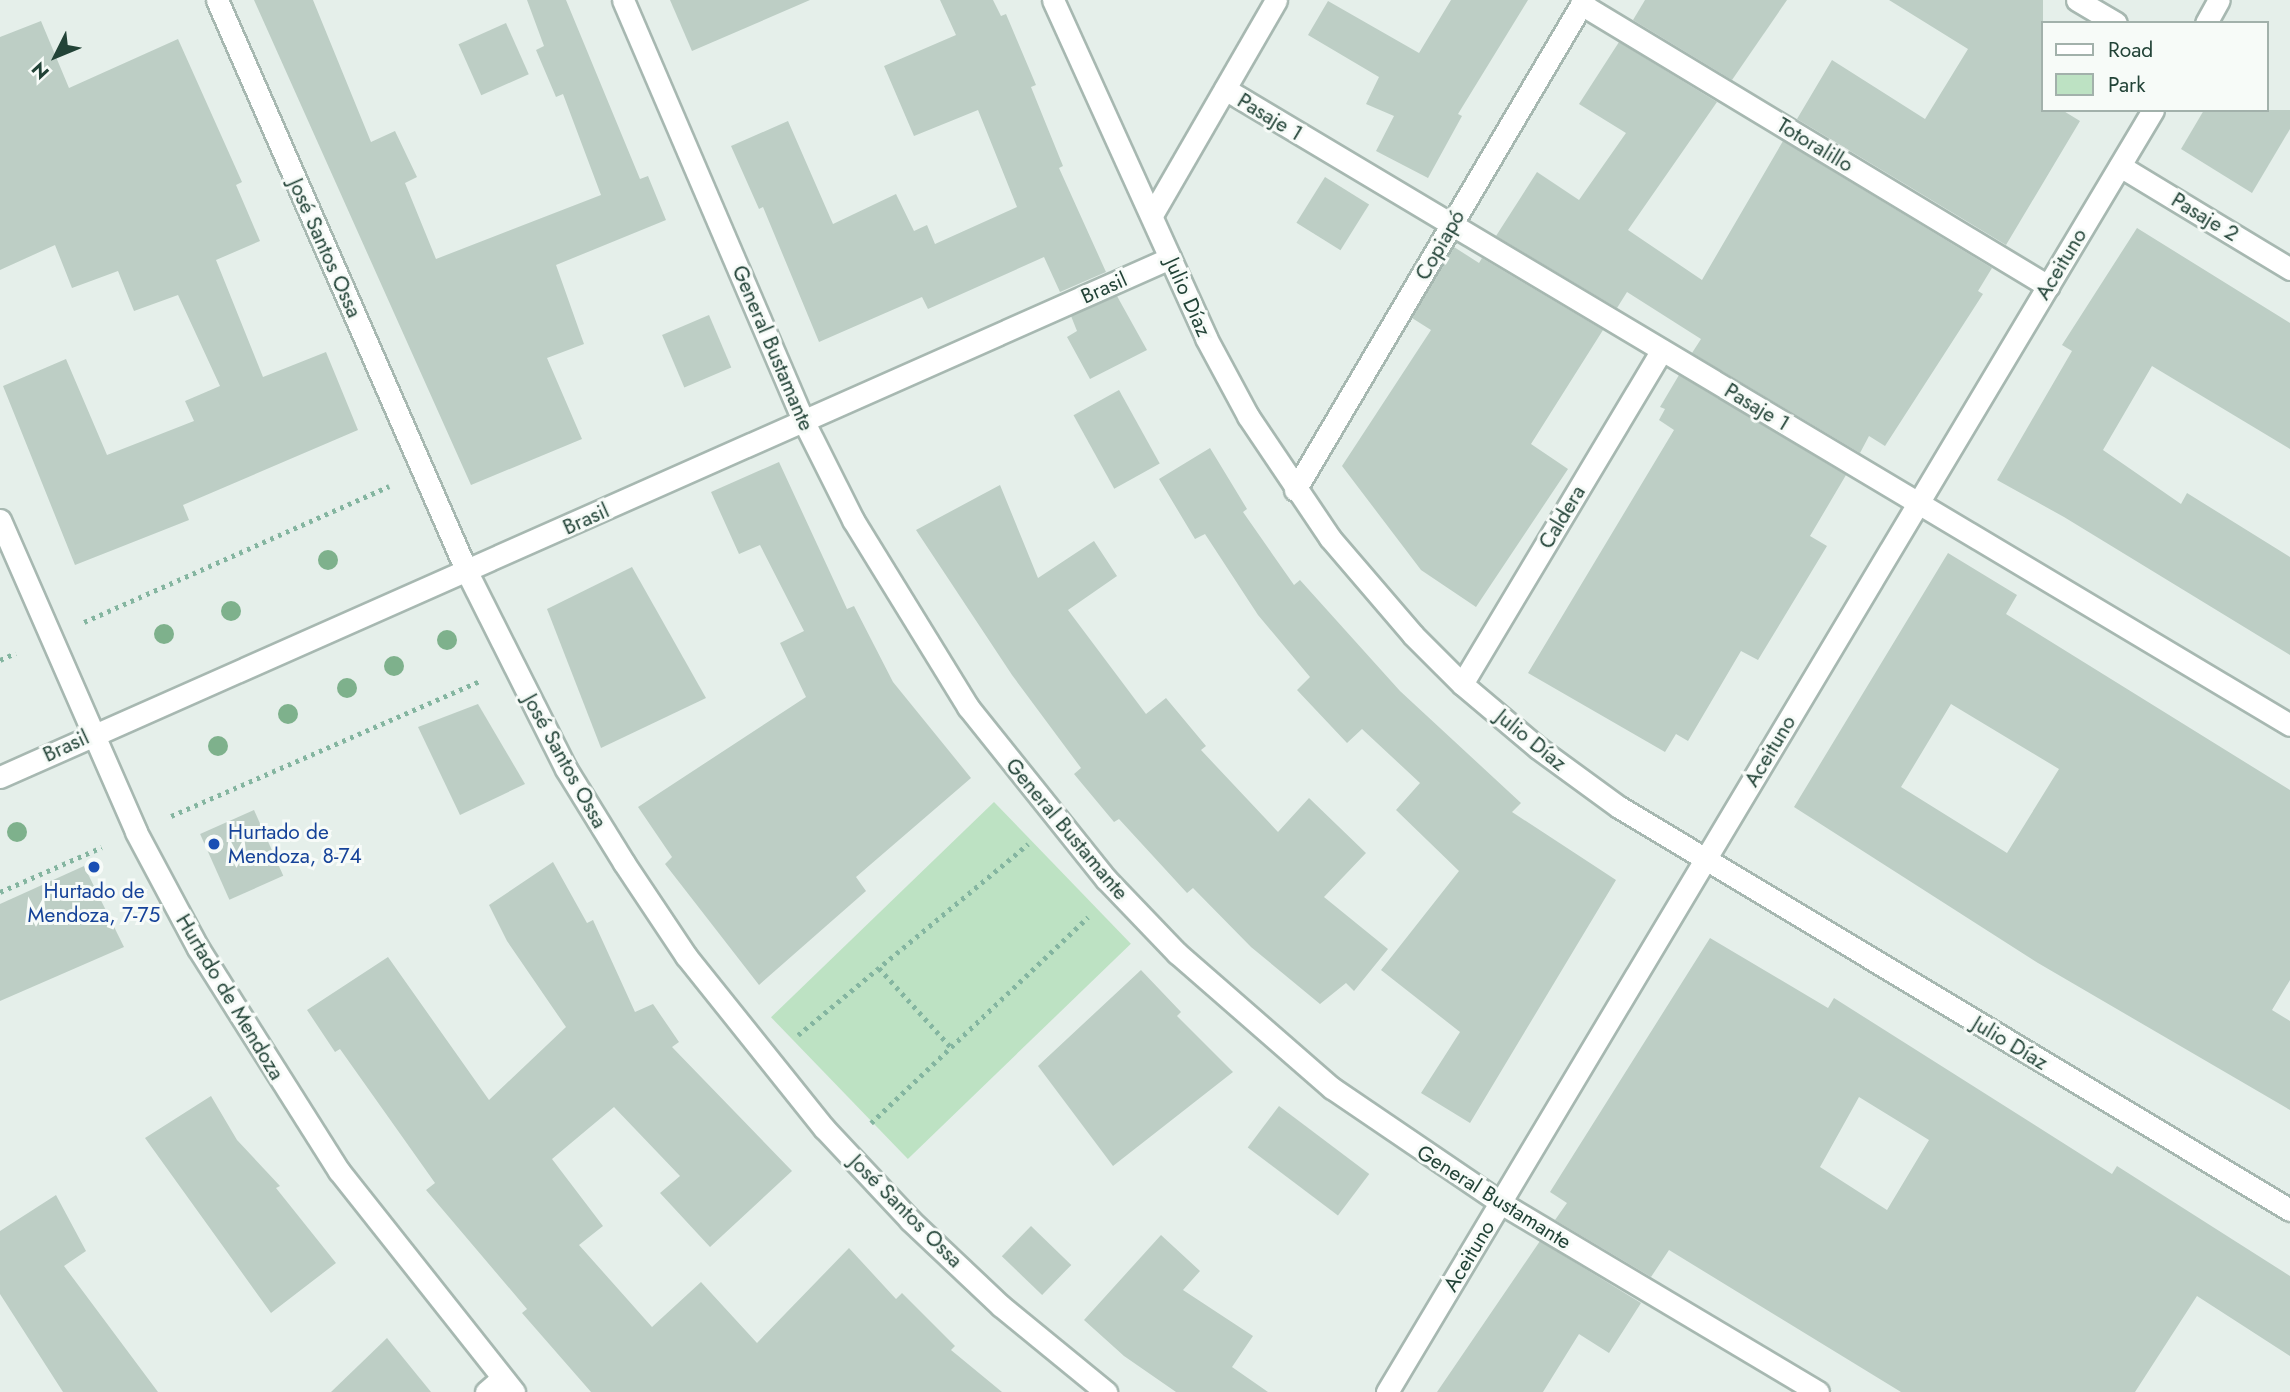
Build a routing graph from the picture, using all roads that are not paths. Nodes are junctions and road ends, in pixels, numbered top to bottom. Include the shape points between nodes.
1 (217, 0) edge
2 (623, 0) edge
3 (1053, 0) edge
4 (1276, 0) edge
5 (2077, 0) edge
6 (2219, 0) edge
7 (1583, 2) edge
8 (2113, 21) edge
9 (2207, 21) edge
10 (1225, 89) junction
11 (2152, 112) edge
12 (2120, 166) junction
13 (1152, 215) junction
14 (1451, 225) junction
15 (1170, 258) junction
16 (2290, 269) edge
17 (2048, 286) junction
18 (1662, 350) junction
19 (804, 422) junction
20 (1295, 490) junction
21 (1918, 503) junction
22 (0, 520) edge
23 (467, 572) junction
24 (1462, 684) junction
25 (2290, 725) edge
26 (94, 734) junction
27 (0, 777) edge
28 (1706, 860) junction
29 (1501, 1203) junction
30 (2290, 1210) edge
31 (501, 1387) edge
32 (1106, 1392) edge
33 (1387, 1392) edge
34 (1818, 1392) edge

1 - 23 street, José Santos Ossa
2 - 19 street, General Bustamante
3 - 13 street, Julio Díaz
4 - 10 street
5 - 8 street
6 - 9 street
7 - 14 street, Copiapó
7 - 17 street, Totoralillo
10 - 13 street
10 - 14 street, Pasaje 1
11 - 12 street, Aceituno
12 - 16 street, Pasaje 2
12 - 17 street, Aceituno
13 - 15 street, Julio Díaz
14 - 18 street, Pasaje 1
14 - 20 street, Copiapó
15 - 19 street, Brasil
15 - 20 street, Julio Díaz via 1248,416
17 - 21 street, Aceituno
18 - 21 street, Pasaje 1
18 - 24 street, Caldera
19 - 23 street, Brasil
19 - 29 street, General Bustamante via 908,615 968,707 1117,890 1177,953 1312,1072
20 - 24 street, Julio Díaz via 1367,583
21 - 25 street, Pasaje 1
21 - 28 street, Aceituno
22 - 26 street, Hurtado de Mendoza
23 - 26 street, Brasil
23 - 32 street, José Santos Ossa via 566,769 686,956 767,1060 844,1149 1001,1306
24 - 28 street, Julio Díaz via 1569,770
26 - 27 street, Brasil
26 - 31 street, Hurtado de Mendoza via 136,831 198,948 317,1138
28 - 29 street, Aceituno
28 - 30 street, Julio Díaz
29 - 33 street, Aceituno
29 - 34 street, General Bustamante

